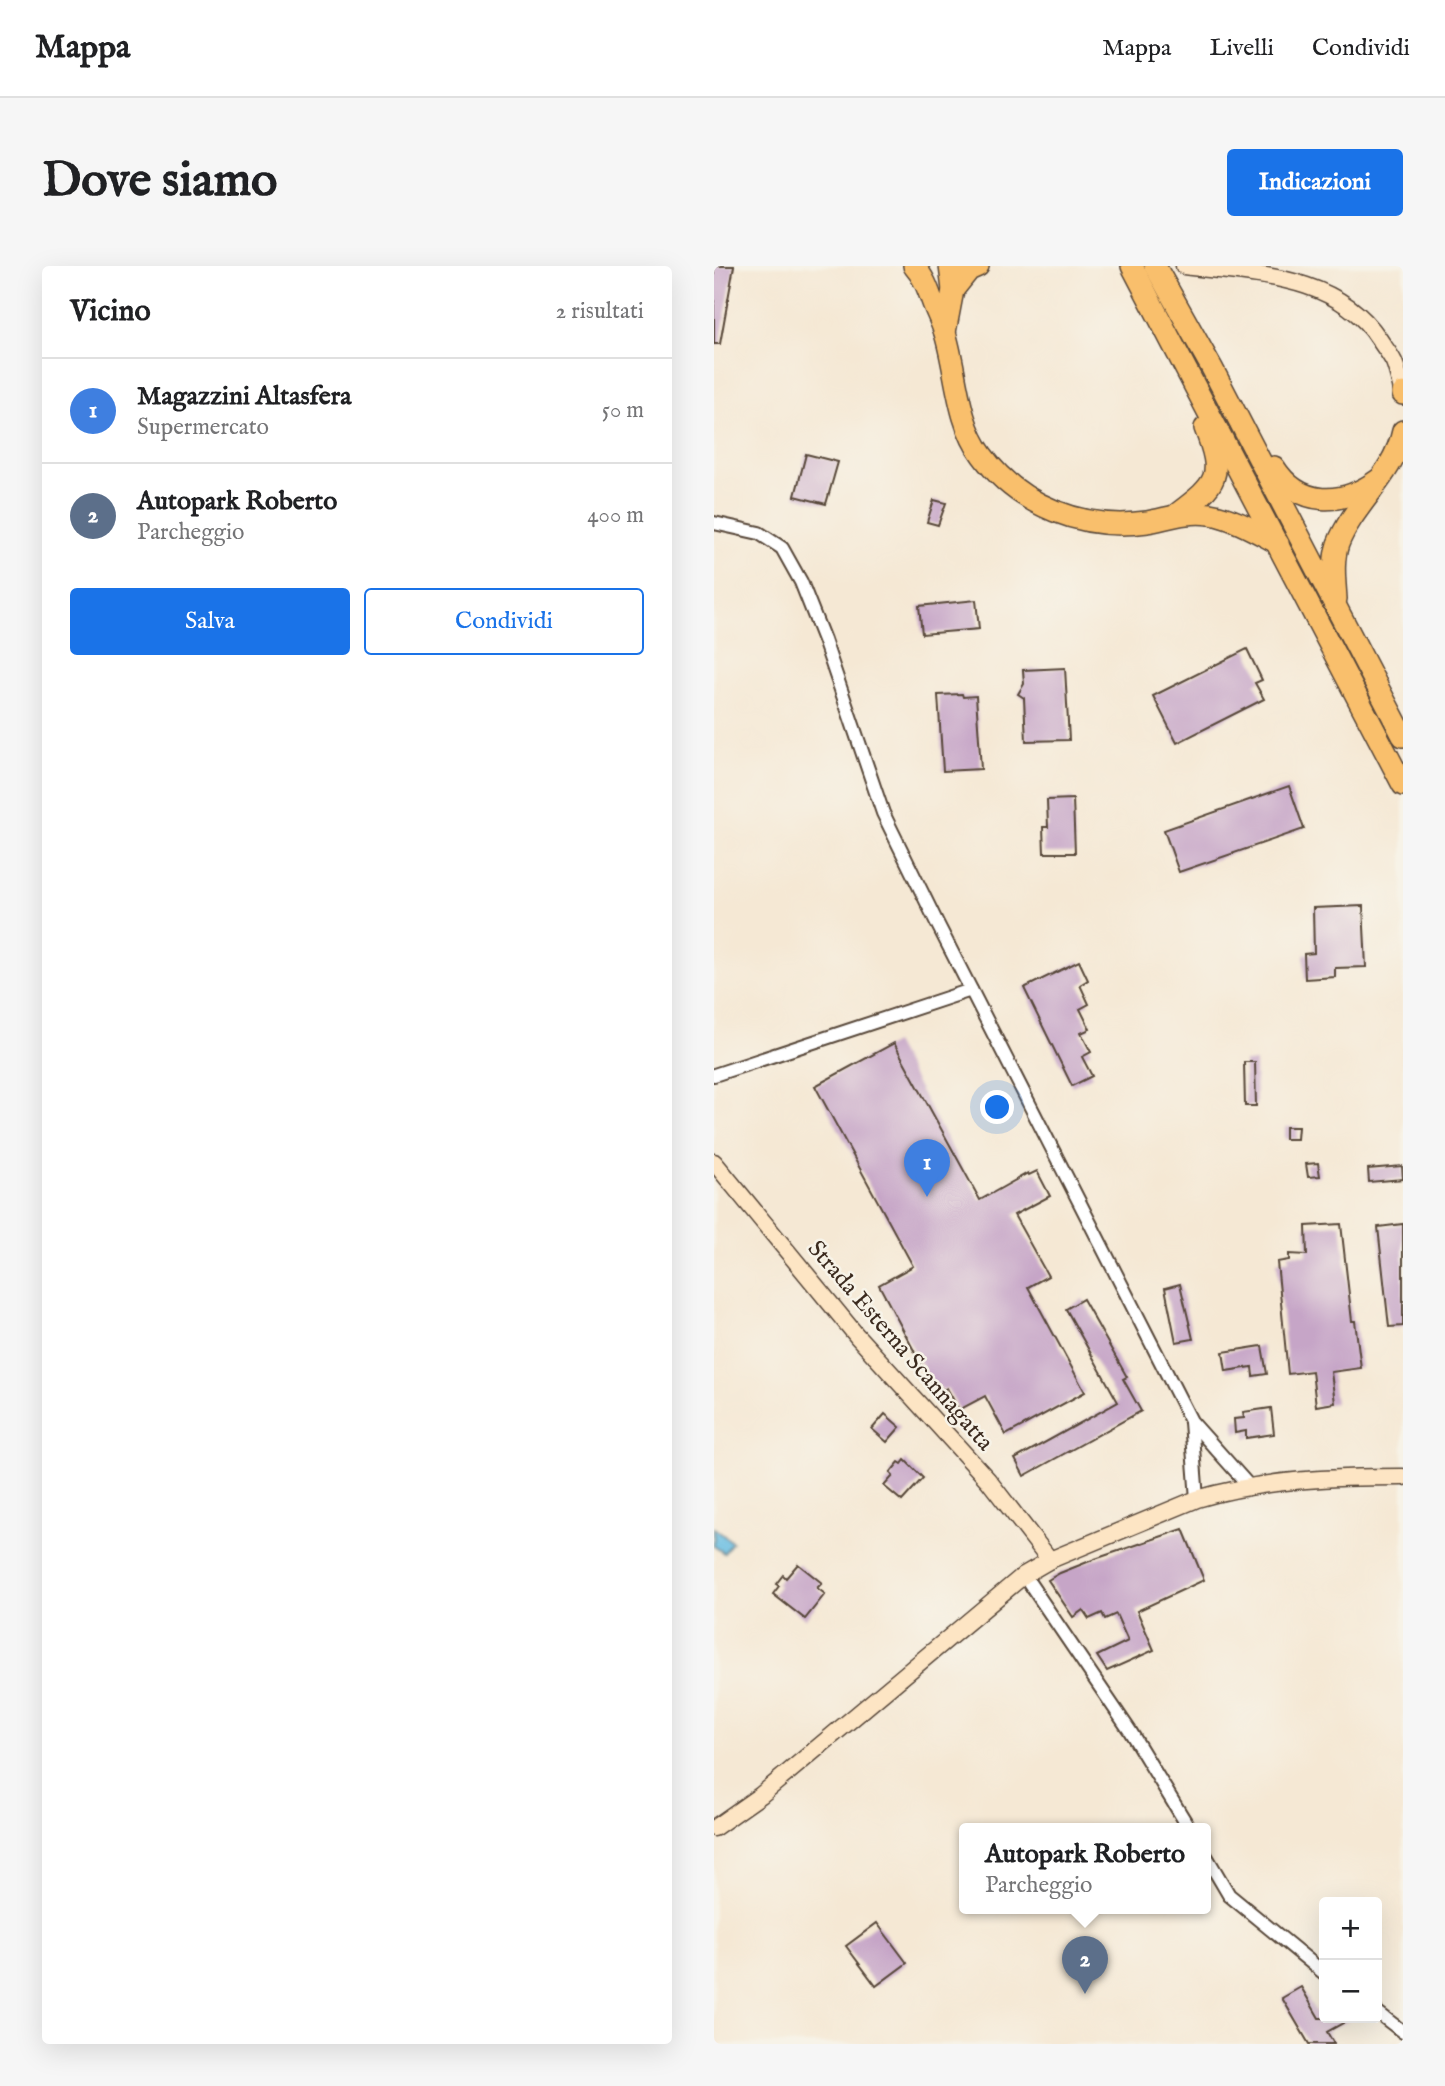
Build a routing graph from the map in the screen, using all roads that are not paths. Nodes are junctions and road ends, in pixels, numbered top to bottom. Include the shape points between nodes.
1 (950, 266) edge
2 (978, 266) edge
3 (1132, 266) edge
4 (1155, 266) edge
5 (1184, 266) edge
6 (921, 269) edge
7 (953, 290) junction
8 (945, 334) junction
9 (1212, 368) junction
10 (1199, 392) junction
11 (1403, 394) edge
12 (1403, 431) edge
13 (1378, 480) junction
14 (1177, 514) junction
15 (714, 523) edge
16 (1278, 544) junction
17 (1336, 606) junction
18 (1403, 736) edge
19 (1403, 785) edge
20 (971, 990) junction
21 (714, 1075) edge
22 (714, 1162) edge
23 (1191, 1421) junction
24 (1403, 1477) edge
25 (1250, 1487) junction
26 (1197, 1499) junction
27 (1051, 1560) junction
28 (1024, 1575) junction
29 (1186, 1823) edge
30 (714, 1828) edge
31 (1211, 1864) edge
32 (1319, 1969) edge
33 (1382, 2016) edge
34 (1403, 2032) edge

1 - 7 highway
2 - 7 highway
3 - 10 highway
4 - 9 highway
5 - 11 main road via 1290,280 1324,291 1351,308 1373,330 1393,360
6 - 8 highway
7 - 8 highway
8 - 14 highway via 964,416 980,453 1005,483 1036,504 1087,521 1147,522
9 - 13 highway via 1224,376 1289,487 1306,496 1344,498
9 - 17 highway
10 - 14 highway via 1197,406 1215,454 1215,476 1205,493
10 - 16 highway
12 - 13 highway via 1391,465
13 - 17 highway via 1338,544
14 - 16 highway via 1209,514 1230,520
15 - 20 street via 759,533 782,548 801,582 883,813
16 - 19 highway
17 - 18 highway
20 - 21 street
20 - 23 street
22 - 27 main road, Strada Esterna Scannagatta via 857,1336 988,1480
23 - 25 street
23 - 26 street
24 - 25 main road via 1325,1478
25 - 26 main road
26 - 27 main road
27 - 28 main road
28 - 29 street
28 - 30 main road via 761,1796
31 - 32 street via 1229,1895
33 - 34 street

